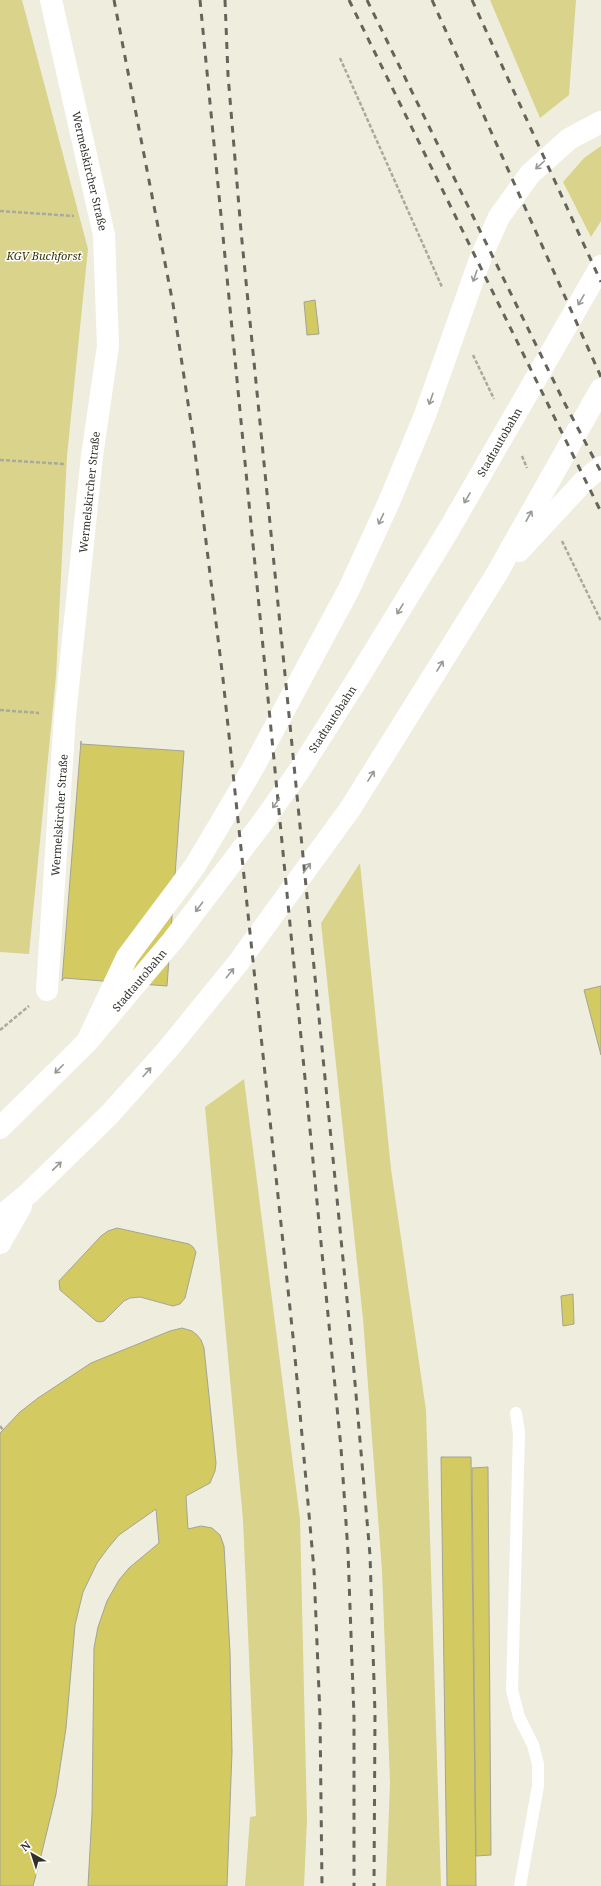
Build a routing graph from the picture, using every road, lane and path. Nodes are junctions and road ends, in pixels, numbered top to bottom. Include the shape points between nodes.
1 (51, 0) edge
2 (601, 122) edge
3 (0, 211) edge
4 (100, 217) junction
5 (601, 266) edge
6 (601, 389) edge
7 (0, 460) edge
8 (90, 466) junction
9 (601, 467) edge
10 (496, 575) junction
11 (0, 710) edge
12 (65, 716) junction
13 (47, 990) joint
14 (0, 1030) edge
15 (86, 1042) junction
16 (0, 1128) edge
17 (29, 1193) junction
18 (0, 1217) edge
19 (0, 1243) edge
20 (516, 1413) dead end
21 (0, 1426) edge
22 (3, 1430) dead end
23 (520, 1886) edge

1 - 4 main road, Wermelskircher Straße
2 -> 15 main road via 569,139 530,174 499,217 481,257 425,415 349,589 253,768 195,866 126,957
3 - 4 path
4 - 8 main road, Wermelskircher Straße via 104,235 108,346
5 -> 15 main road, Stadtautobahn via 448,532 299,770 174,940
10 -> 6 main road
7 - 8 path
8 - 12 main road, Wermelskircher Straße
9 - 10 main road via 584,481
17 -> 10 main road via 109,1115 168,1050 238,963 350,809
11 - 12 path
12 - 13 main road, Wermelskircher Straße
13 - 14 path
15 -> 16 main road, Stadtautobahn
17 - 18 main road
17 - 19 main road
20 - 23 lane via 519,1433 512,1690 538,1764 538,1786
21 - 22 path

